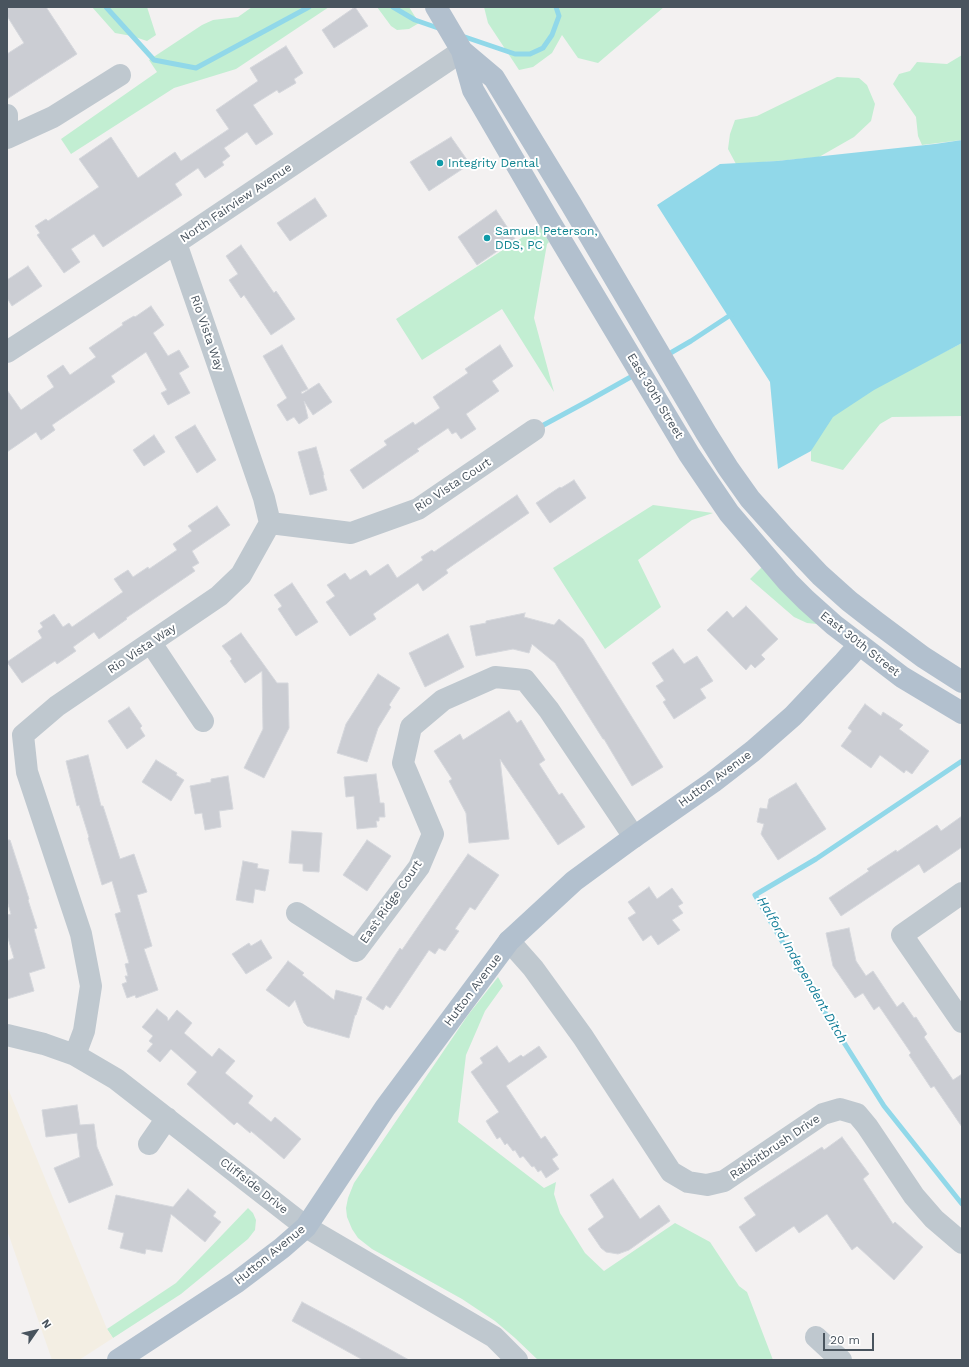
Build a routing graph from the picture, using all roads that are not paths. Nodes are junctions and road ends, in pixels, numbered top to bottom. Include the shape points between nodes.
1 (436, 7) edge
2 (462, 51) junction
3 (120, 75) dead end
4 (7, 115) edge
5 (7, 120) edge
6 (7, 138) edge
7 (176, 243) junction
8 (7, 352) edge
9 (534, 430) dead end
10 (270, 523) junction
11 (853, 604) junction
12 (151, 643) junction
13 (859, 645) junction
14 (962, 682) edge
15 (962, 696) edge
16 (962, 713) edge
17 (203, 721) dead end
18 (634, 837) junction
19 (962, 893) edge
20 (298, 913) dead end
21 (509, 941) junction
22 (962, 1022) edge
23 (7, 1035) edge
24 (75, 1055) junction
25 (167, 1118) junction
26 (149, 1144) dead end
27 (306, 1227) junction
28 (962, 1243) edge
29 (816, 1337) dead end
30 (118, 1360) edge
31 (517, 1360) edge
32 (841, 1360) edge

1 - 2 main road, East 30th Street
2 - 7 street, North Fairview Avenue
2 - 11 main road via 494,78 728,468 750,499 784,537 820,575
2 - 13 main road, East 30th Street via 473,90 708,482 729,513 788,582
3 - 6 street via 54,117
4 - 5 street
7 - 8 street, North Fairview Avenue
7 - 10 street, Rio Vista Way
9 - 10 street, Rio Vista Court via 418,509 351,533
10 - 12 street, Rio Vista Way via 241,575 219,596
11 - 13 main road via 860,623
11 - 14 main road via 923,657
12 - 17 street
12 - 24 street, Rio Vista Way via 57,706 23,735 27,772 81,934 91,986 84,1031
13 - 15 main road via 868,643 880,646
13 - 16 main road, East 30th Street via 902,677
13 - 18 main road, Hutton Avenue via 770,736 712,782
18 - 20 street, East Ridge Court via 525,680 495,677 443,700 411,727 403,763 433,834 419,868 356,951
18 - 21 main road, Hutton Avenue via 574,881
19 - 22 street via 902,934
21 - 27 main road, Hutton Avenue via 385,1108
21 - 28 street, Rabbitbrush Drive via 533,968 583,1037 671,1172 688,1182 708,1185 724,1181 823,1114 840,1109 857,1114 914,1196 934,1219
23 - 24 street, Cliffside Drive
24 - 25 street, Cliffside Drive via 116,1079
25 - 26 street
25 - 27 street, Cliffside Drive
27 - 30 main road, Hutton Avenue via 238,1282
27 - 31 street, Cliffside Drive via 494,1337
29 - 32 street

